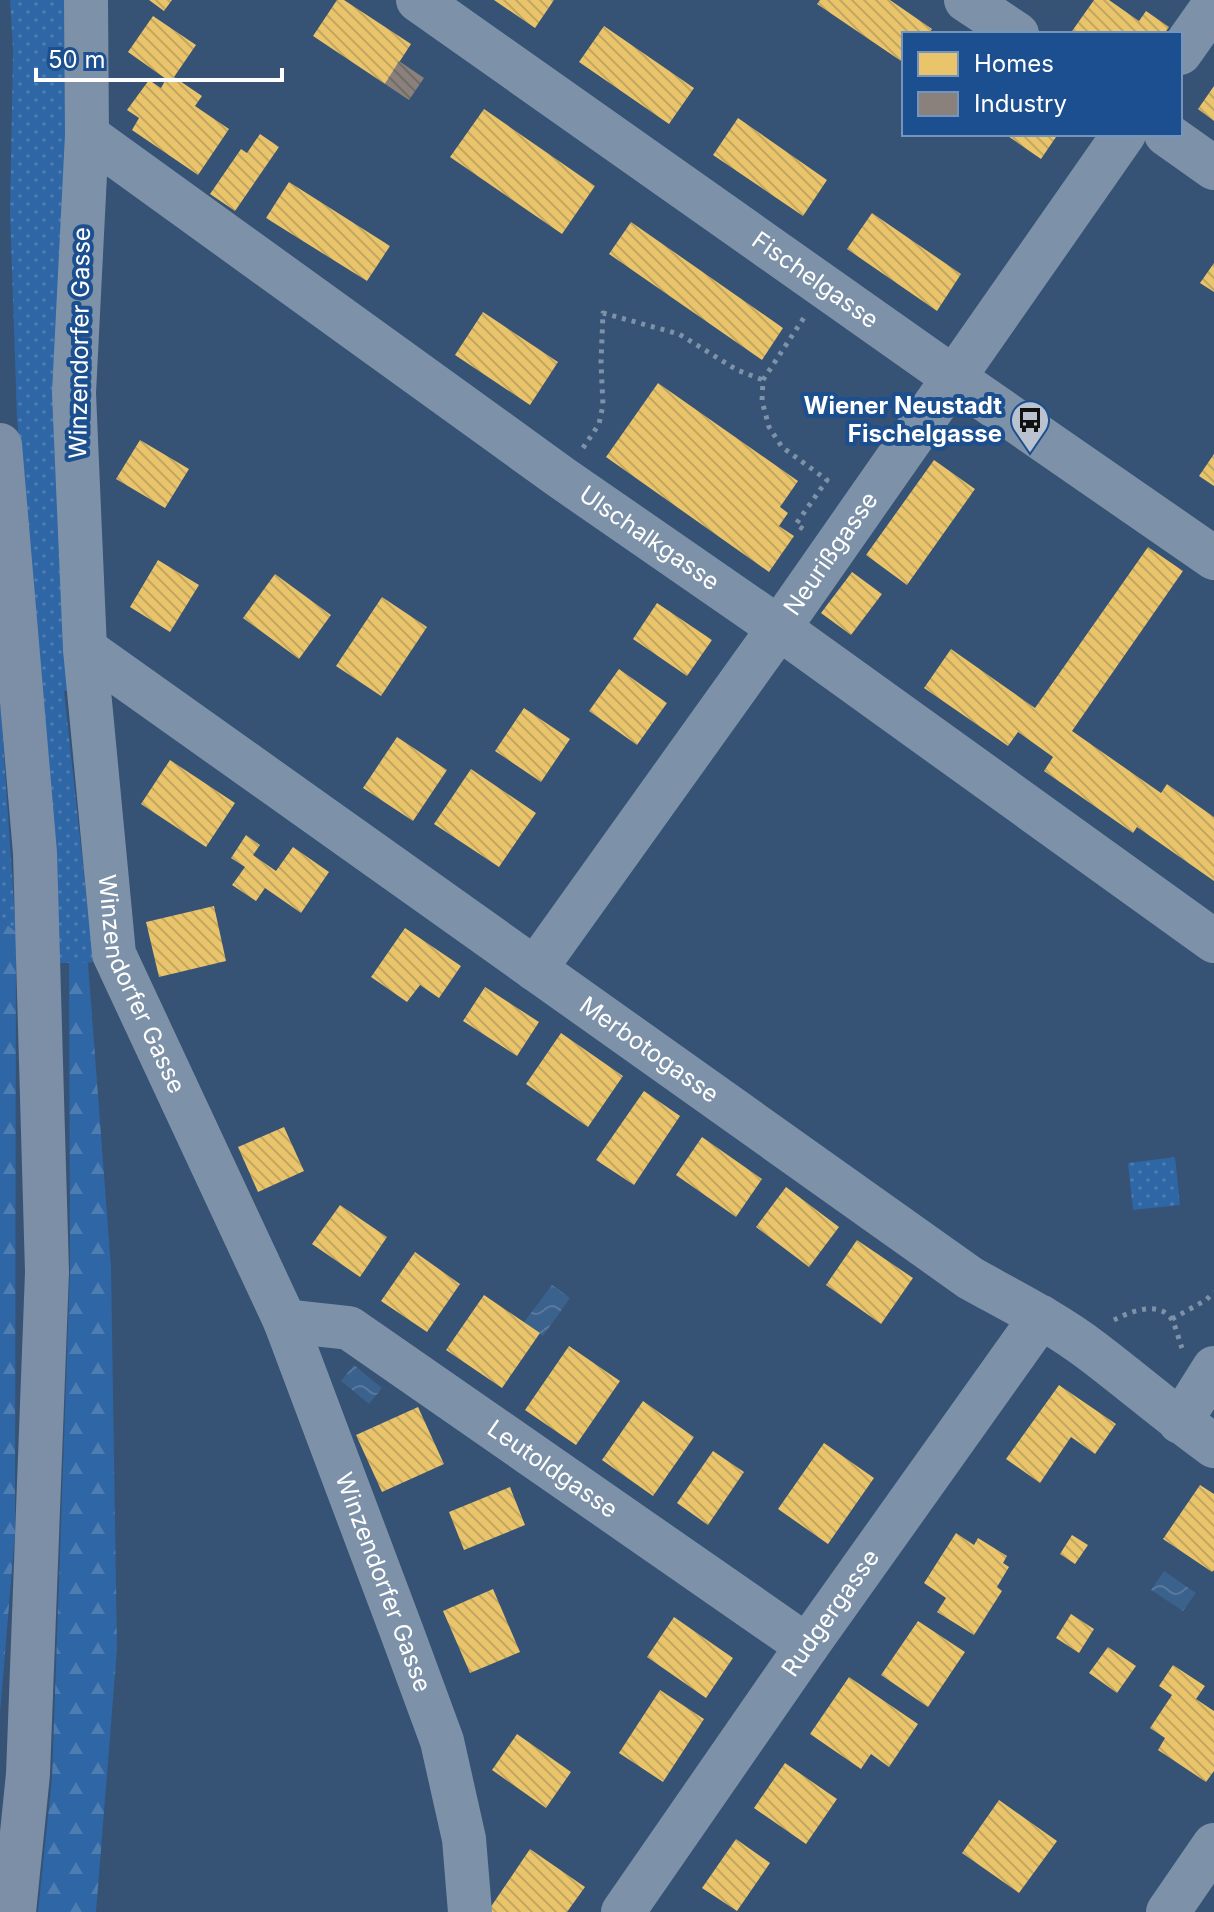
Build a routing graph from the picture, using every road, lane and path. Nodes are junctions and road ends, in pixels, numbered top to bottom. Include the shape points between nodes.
1 (86, 0) edge
2 (418, 0) edge
3 (966, 0) edge
4 (1214, 5) edge
5 (1014, 32) edge
6 (1182, 50) edge
7 (87, 135) junction
8 (1123, 136) edge
9 (1169, 136) edge
10 (1214, 168) edge
11 (825, 287) junction
12 (954, 378) junction
13 (763, 380) junction
14 (0, 445) edge
15 (562, 478) junction
16 (833, 550) junction
17 (1214, 558) edge
18 (779, 628) junction
19 (85, 649) junction
20 (1214, 941) edge
21 (535, 969) junction
22 (1214, 1292) edge
23 (1041, 1317) junction
24 (1172, 1319) junction
25 (285, 1321) junction
26 (1091, 1350) junction
27 (1210, 1375) edge
28 (1197, 1434) edge
29 (807, 1646) junction
30 (1214, 1845) edge
31 (14, 1912) edge
32 (470, 1912) edge
33 (623, 1912) edge
34 (1168, 1912) edge

1 - 7 street, Winzendorfer Gasse
2 - 11 street, Fischelgasse
3 - 5 street
4 - 6 street
7 - 15 street, Ulschalkgasse
7 - 19 street, Winzendorfer Gasse via 74,393
8 - 12 street, Neurißgasse
9 - 10 street
11 - 12 street, Fischelgasse
11 - 13 path
12 - 16 street, Neurißgasse
12 - 17 street, Fischelgasse
13 - 15 path via 679,334 603,313 599,424
13 - 16 path via 769,427 782,447 827,480 796,524
14 - 31 main road via 35,853 47,1272 28,1774
15 - 18 street, Ulschalkgasse
16 - 18 street, Neurißgasse
18 - 20 street, Ulschalkgasse
18 - 21 street, Neurißgasse
19 - 21 street, Merbotogasse
19 - 25 street, Winzendorfer Gasse via 114,954
21 - 23 street, Merbotogasse via 970,1278
22 - 24 path
23 - 26 street, Merbotogasse
23 - 29 street, Rudgergasse
24 - 26 path via 1163,1310 1146,1308 1116,1318
24 - 27 path via 1183,1351
25 - 29 street, Leutoldgasse via 349,1328
25 - 32 street, Winzendorfer Gasse via 442,1741 464,1839
26 - 28 street, Merbotogasse
27 - 28 street
29 - 33 street, Rudgergasse
30 - 34 street

